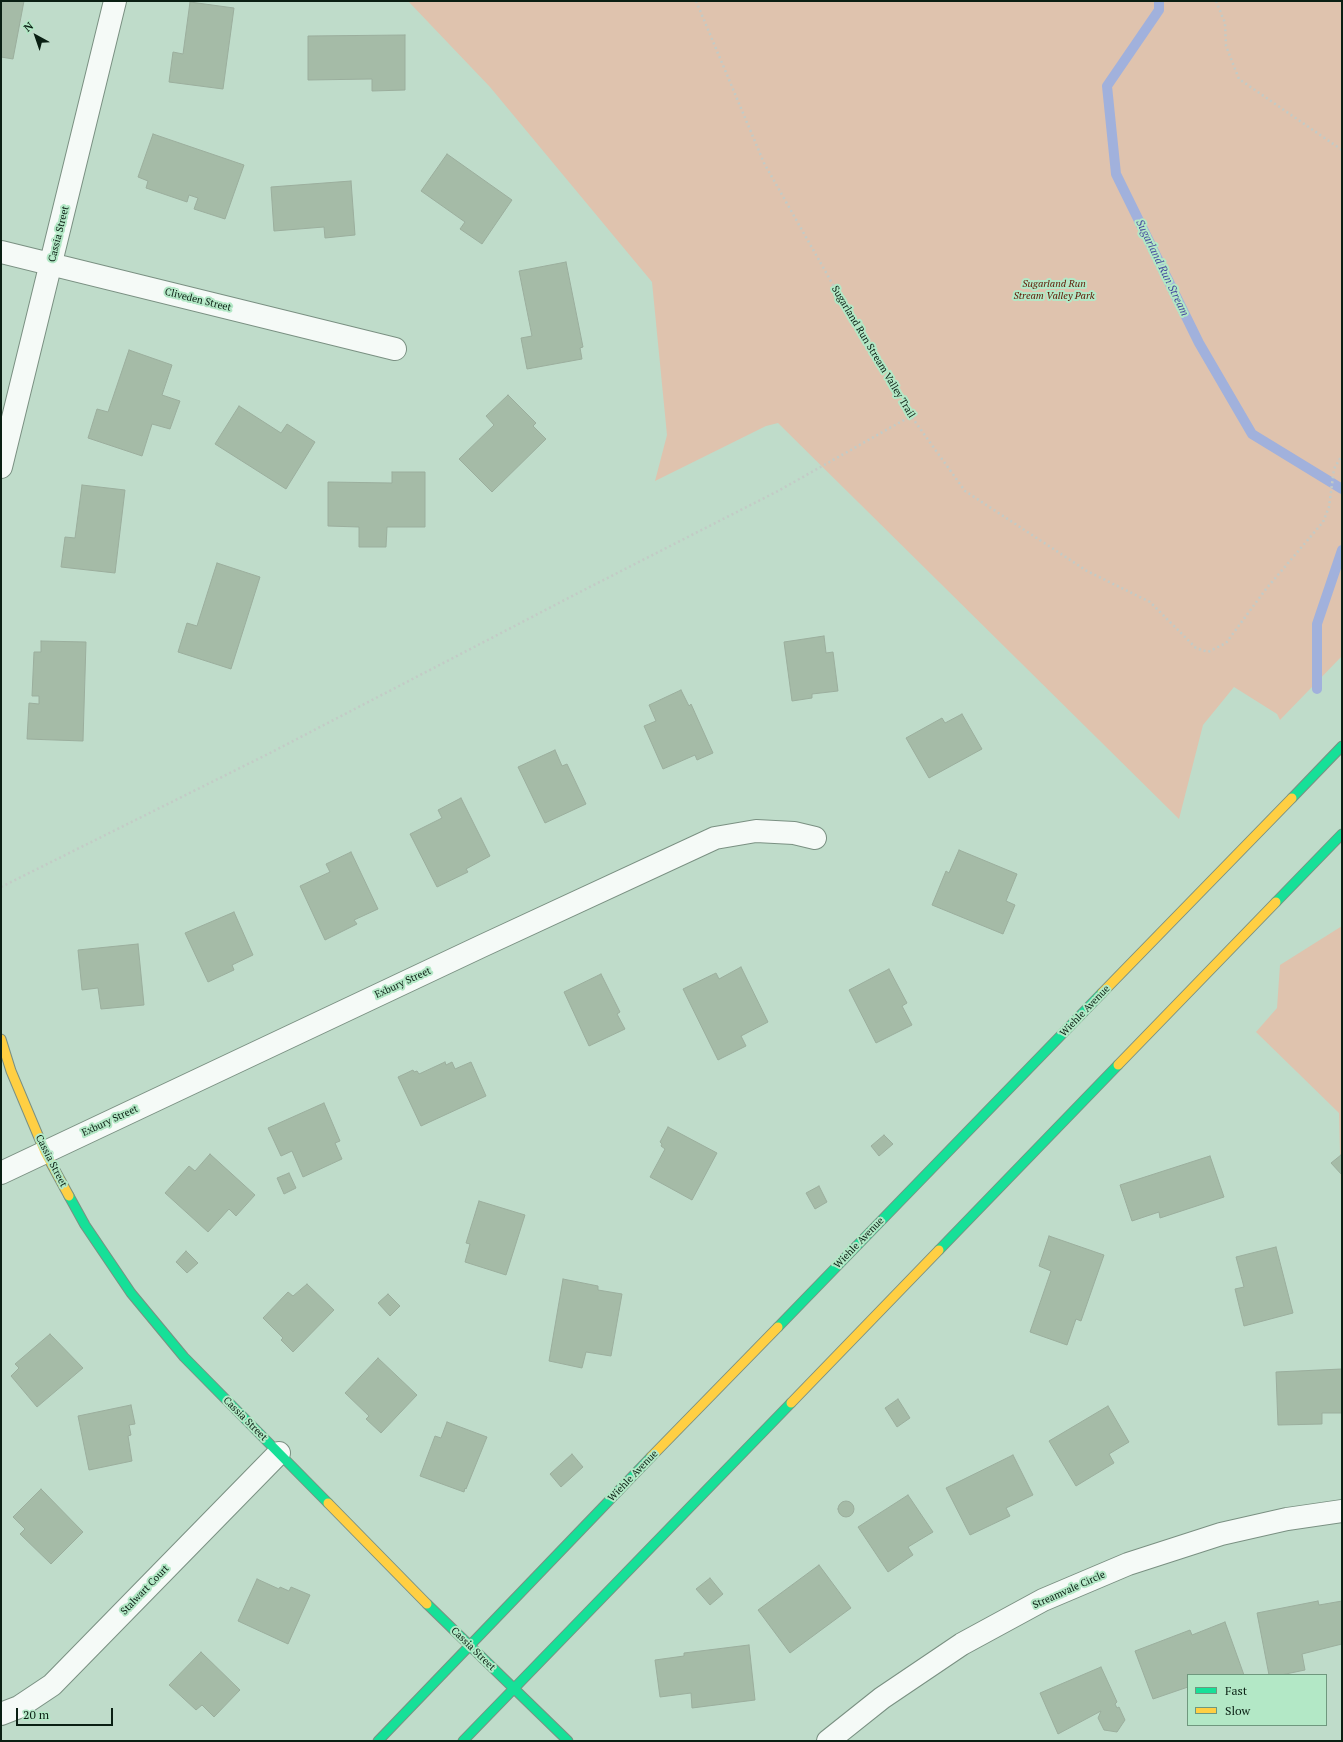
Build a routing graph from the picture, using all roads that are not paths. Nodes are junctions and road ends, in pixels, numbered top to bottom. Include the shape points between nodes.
1 (115, 1) edge
2 (1, 252) edge
3 (52, 264) junction
4 (395, 348) dead end
5 (1, 468) edge
6 (1342, 746) edge
7 (1342, 834) edge
8 (816, 838) dead end
9 (1, 1039) edge
10 (45, 1152) junction
11 (1, 1173) edge
12 (279, 1453) junction
13 (1342, 1511) edge
14 (468, 1645) junction
15 (514, 1688) junction
16 (1, 1714) edge
17 (378, 1741) edge
18 (463, 1741) edge
19 (568, 1741) edge
20 (828, 1741) edge

1 - 3 street, Cassia Street
2 - 3 street, Cliveden Street
3 - 4 street, Cliveden Street
3 - 5 street, Cassia Street
6 - 14 main road, Wiehle Avenue
7 - 15 main road
8 - 10 street, Exbury Street via 794,833 756,831 715,838
9 - 10 main road, Cassia Street via 11,1071
10 - 11 street, Exbury Street
10 - 12 main road, Cassia Street via 85,1225 131,1293 184,1357
12 - 14 main road, Cassia Street
12 - 16 street, Stalwart Court via 52,1685 19,1707
13 - 20 street, Streamvale Circle via 1287,1519 1221,1534 1128,1564 1044,1600 962,1644 882,1698
14 - 15 main road, Cassia Street
14 - 17 main road, Wiehle Avenue
15 - 18 main road
15 - 19 main road, Cassia Street

